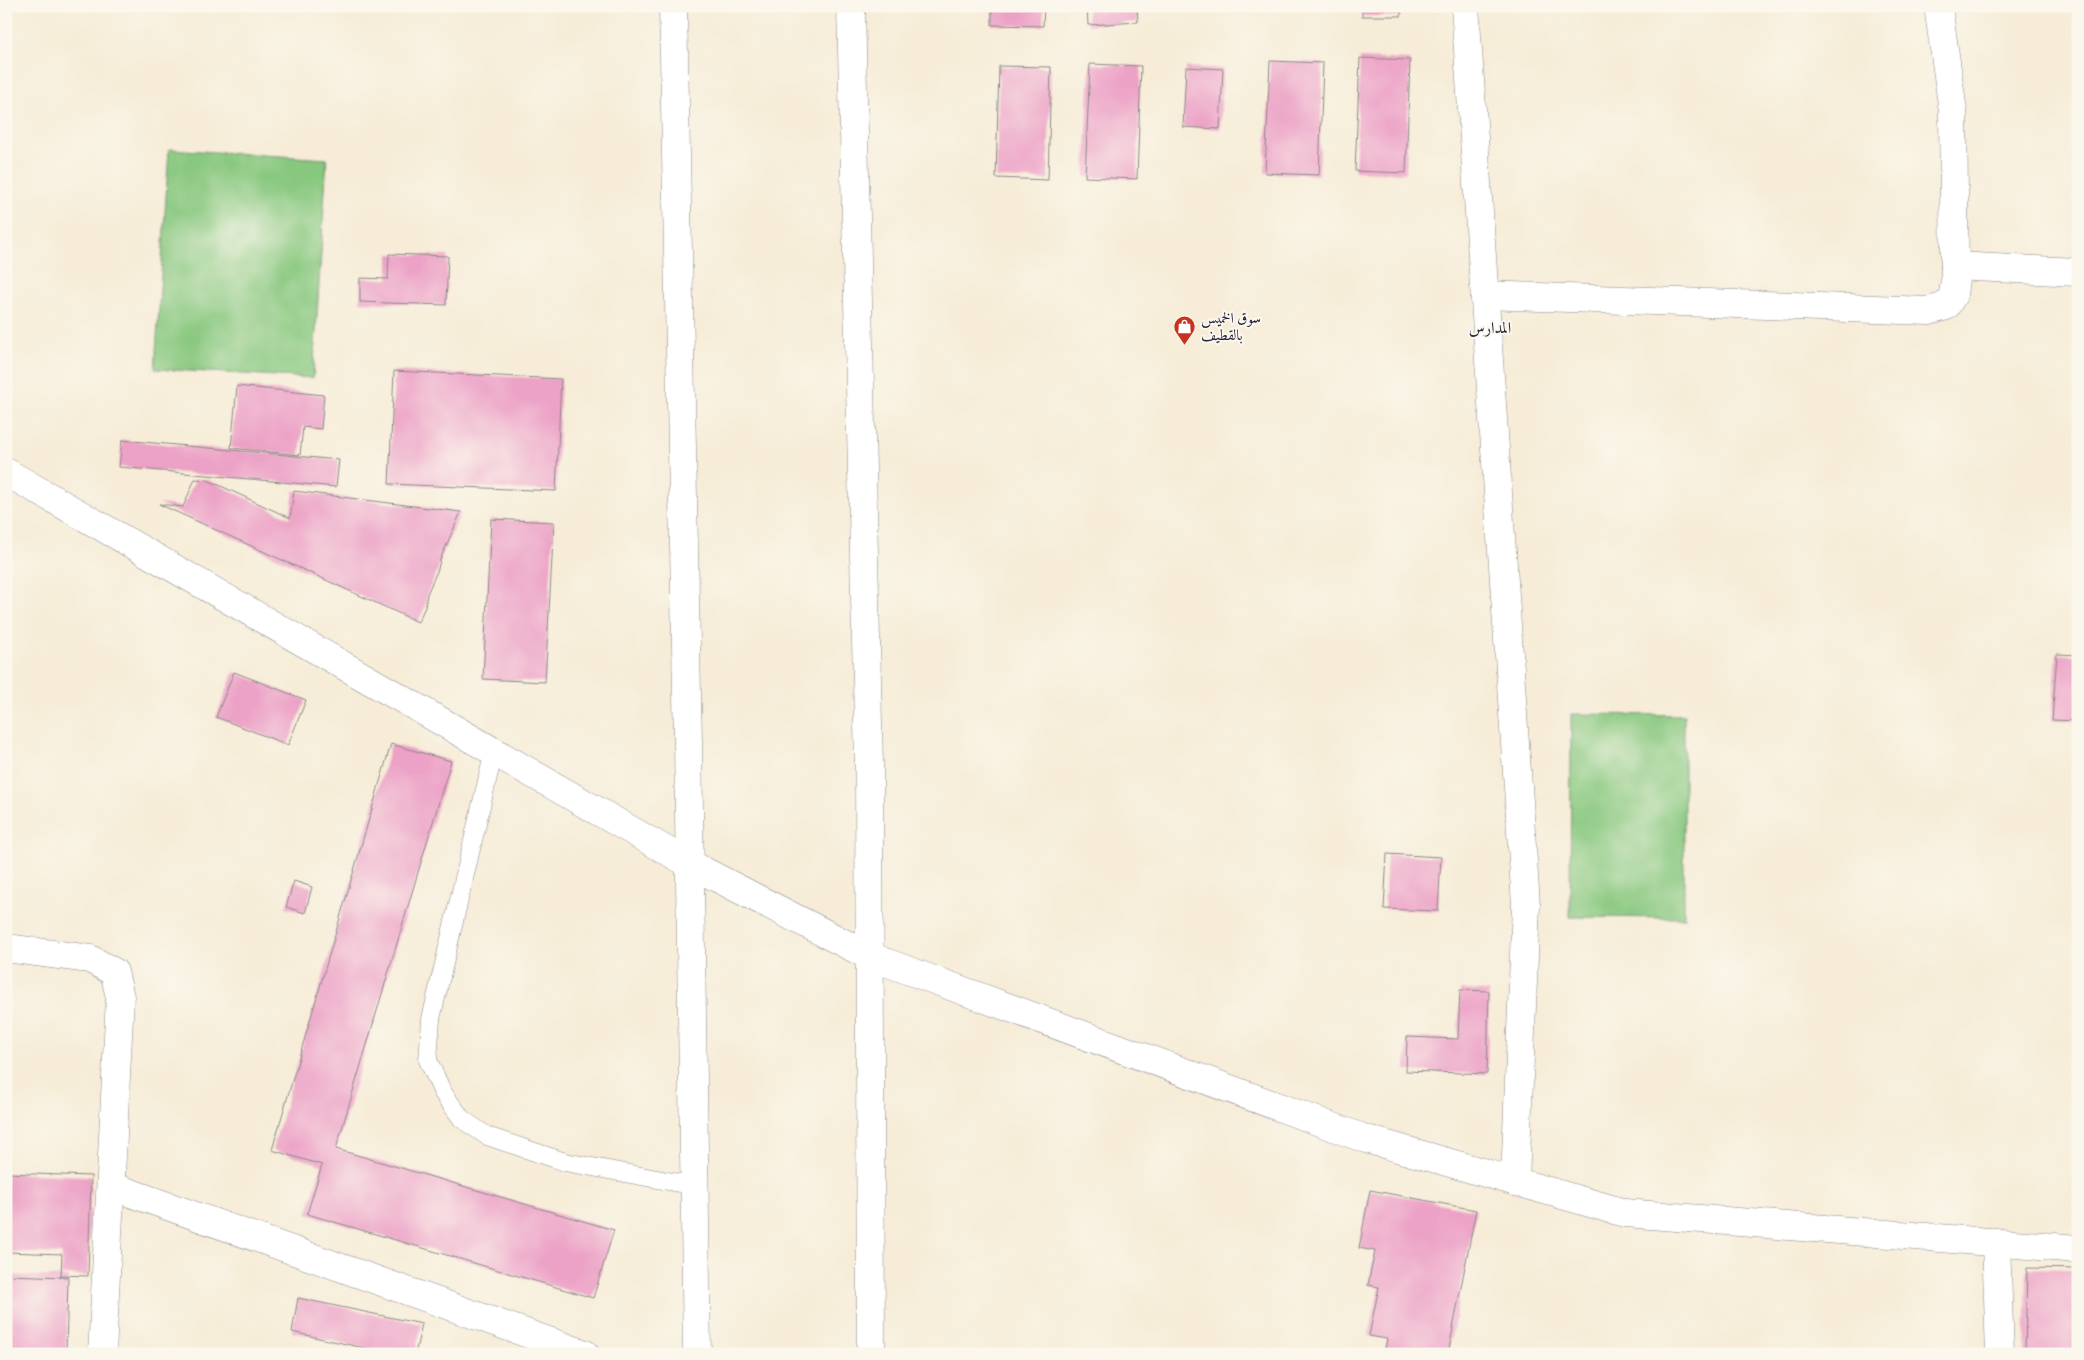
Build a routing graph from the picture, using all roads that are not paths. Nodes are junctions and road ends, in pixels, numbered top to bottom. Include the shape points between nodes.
1 (673, 6) edge
2 (851, 6) edge
3 (1466, 6) edge
4 (1938, 6) edge
5 (1955, 266) junction
6 (2078, 272) edge
7 (1485, 296) junction
8 (6, 472) edge
9 (494, 752) junction
10 (690, 864) junction
11 (6, 948) edge
12 (870, 956) junction
13 (1515, 1182) junction
14 (111, 1186) junction
15 (694, 1186) junction
16 (1996, 1242) junction
17 (2078, 1249) edge
18 (102, 1354) edge
19 (585, 1354) edge
20 (697, 1354) edge
21 (872, 1354) edge
22 (2000, 1354) edge

1 - 10 street
2 - 12 street
3 - 7 street
4 - 5 street via 1953,111
5 - 6 street
5 - 7 street via 1953,295 1946,306 1929,311
7 - 13 street via 1526,905
8 - 9 street
9 - 10 street
9 - 15 lane via 431,1019 428,1060 443,1093 462,1118 487,1136 565,1162
10 - 12 street
10 - 15 street
11 - 14 street via 90,959 114,972 120,998
12 - 13 street via 1363,1138
12 - 21 street
13 - 16 street via 1625,1213
14 - 18 street
14 - 19 street
15 - 20 street
16 - 17 street
16 - 22 street

